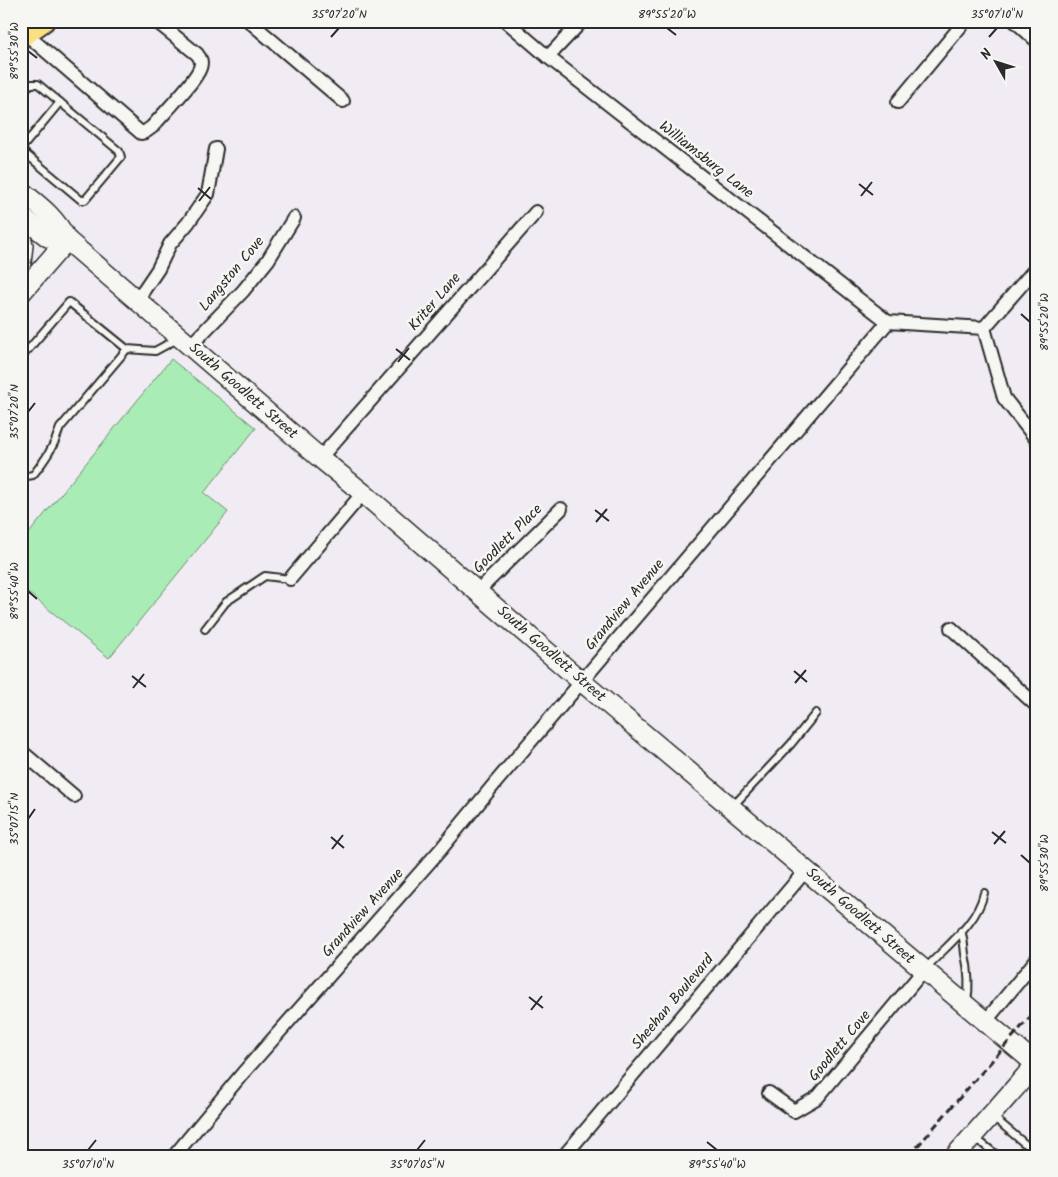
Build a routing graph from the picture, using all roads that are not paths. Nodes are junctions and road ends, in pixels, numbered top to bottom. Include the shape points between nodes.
1 (44, 21) edge
2 (156, 21) edge
3 (249, 21) edge
4 (506, 21) edge
5 (582, 21) edge
6 (965, 21) edge
7 (1015, 21) edge
8 (24, 36) edge
9 (1037, 40) edge
10 (548, 57) junction
11 (21, 92) edge
12 (343, 101) dead end
13 (60, 102) junction
14 (898, 102) dead end
15 (216, 149) dead end
16 (21, 150) edge
17 (21, 191) edge
18 (536, 212) dead end
19 (21, 216) edge
20 (294, 218) dead end
21 (21, 236) edge
22 (67, 240) junction
23 (21, 263) edge
24 (1037, 267) edge
25 (21, 293) edge
26 (137, 300) junction
27 (888, 322) junction
28 (984, 328) junction
29 (185, 342) junction
30 (127, 350) junction
31 (23, 353) edge
32 (1037, 440) edge
33 (320, 458) junction
34 (21, 477) edge
35 (363, 493) junction
36 (561, 509) dead end
37 (290, 579) joint
38 (478, 591) junction
39 (951, 628) dead end
40 (205, 629) dead end
41 (581, 681) junction
42 (1037, 706) edge
43 (816, 713) dead end
44 (21, 751) edge
45 (74, 796) dead end
46 (732, 807) junction
47 (806, 870) junction
48 (984, 893) dead end
49 (961, 931) junction
50 (1037, 960) edge
51 (923, 971) junction
52 (966, 1006) junction
53 (985, 1022) junction
54 (1036, 1064) edge
55 (769, 1093) dead end
56 (991, 1115) junction
57 (973, 1136) junction
58 (1037, 1154) edge
59 (174, 1156) edge
60 (564, 1156) edge
61 (955, 1156) edge
62 (998, 1156) edge

1 - 8 main road
2 - 8 street via 197,54 201,61 194,77 145,132
3 - 12 street
4 - 10 street, Williamsburg Lane
5 - 10 street
6 - 14 street
7 - 9 street
10 - 27 street, Williamsburg Lane
11 - 13 lane via 31,84 38,84
13 - 16 lane
13 - 16 lane via 119,151 121,157 85,200 81,200
15 - 26 street via 208,194 170,244
17 - 22 main road, South Goodlett Street via 58,224
18 - 33 street, Kriter Lane
19 - 22 main road, South Goodlett Street via 48,237
20 - 29 street, Langston Cove via 253,279
21 - 23 main road
22 - 25 main road
22 - 26 main road, South Goodlett Street
24 - 28 street
26 - 29 main road, South Goodlett Street
27 - 28 street
27 - 41 street, Grandview Avenue
28 - 32 street via 1004,398
29 - 30 lane via 156,351
29 - 33 main road, South Goodlett Street
30 - 31 lane via 69,302
30 - 34 lane via 60,428 56,442 33,475
33 - 35 main road, South Goodlett Street
35 - 37 street
35 - 38 main road, South Goodlett Street
36 - 38 street, Goodlett Place
37 - 40 lane via 265,576 226,602
38 - 41 main road, South Goodlett Street
39 - 42 street
41 - 46 main road, South Goodlett Street
41 - 59 street, Grandview Avenue via 441,849
43 - 46 lane
44 - 45 street
46 - 47 main road, South Goodlett Street
47 - 51 main road, South Goodlett Street
47 - 60 street, Sheehan Boulevard
48 - 49 lane via 982,904
49 - 51 lane
49 - 52 lane via 970,985
50 - 53 street
51 - 52 main road, South Goodlett Street
51 - 55 street, Goodlett Cove via 818,1097 794,1110
52 - 53 main road, South Goodlett Street
53 - 54 main road, South Goodlett Street
54 - 56 main road
56 - 57 main road
56 - 58 lane
57 - 61 main road
57 - 62 lane

